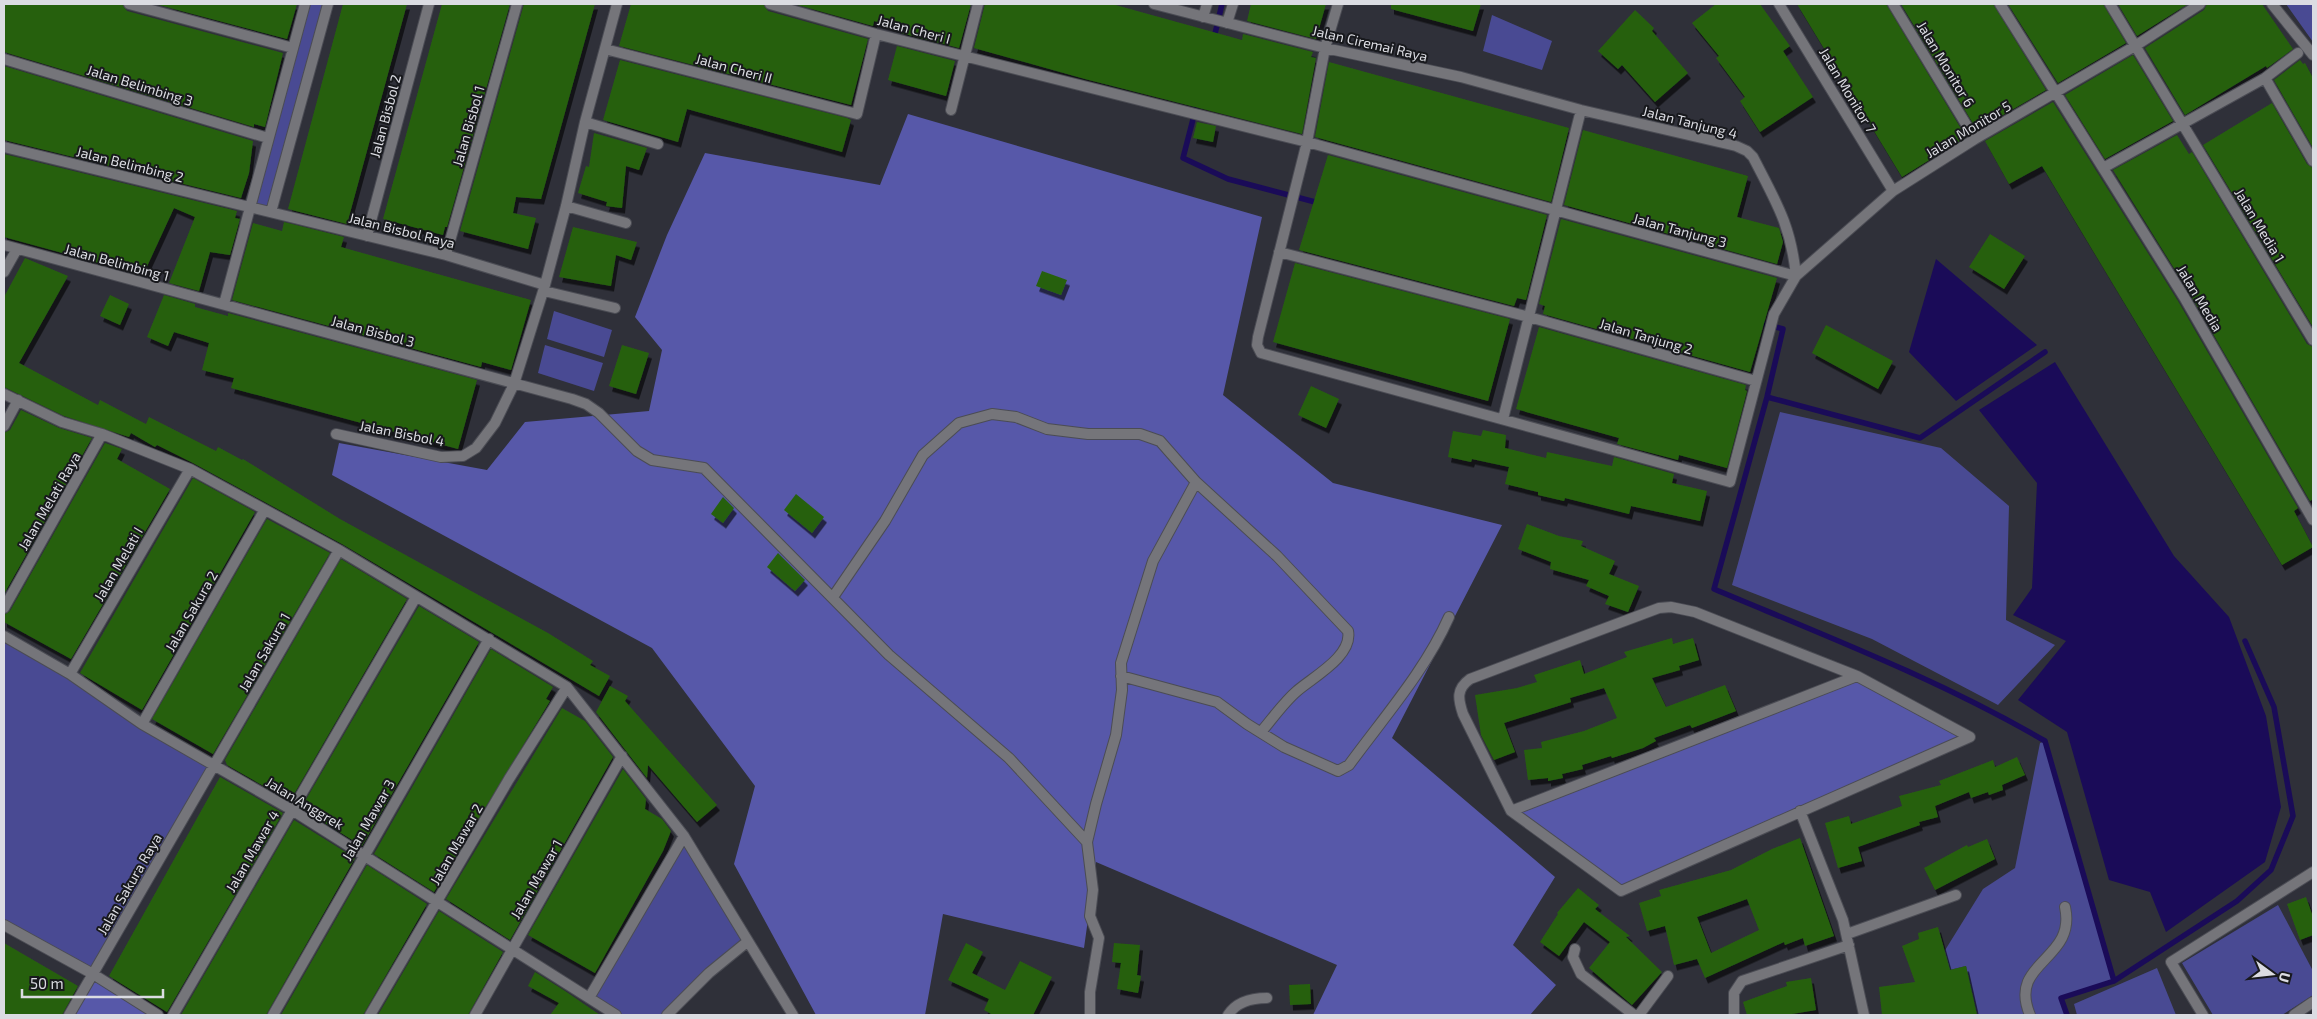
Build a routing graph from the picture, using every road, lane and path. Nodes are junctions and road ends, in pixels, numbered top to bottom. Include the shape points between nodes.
1 (129, 4) edge
2 (305, 4) edge
3 (328, 4) edge
4 (429, 4) edge
5 (517, 4) edge
6 (616, 4) edge
7 (770, 4) edge
8 (978, 4) edge
9 (1154, 4) edge
10 (1207, 4) edge
11 (1233, 4) edge
12 (1338, 4) edge
13 (1779, 4) edge
14 (1893, 4) edge
15 (2000, 4) edge
16 (2110, 4) edge
17 (2200, 4) edge
18 (2272, 4) edge
19 (1206, 18) junction
20 (1225, 22) junction
21 (876, 34) junction
22 (2135, 46) junction
23 (293, 48) junction
24 (1325, 48) junction
25 (604, 49) junction
26 (2298, 53) dead end
27 (2313, 56) edge
28 (964, 57) junction
29 (4, 59) edge
30 (2265, 78) junction
31 (2057, 93) junction
32 (951, 110) dead end
33 (1581, 110) junction
34 (584, 122) junction
35 (2184, 125) junction
36 (268, 138) junction
37 (1975, 139) junction
38 (1307, 142) junction
39 (658, 144) dead end
40 (4, 147) edge
41 (2313, 161) edge
42 (2103, 168) junction
43 (1893, 191) junction
44 (566, 206) junction
45 (250, 208) junction
46 (1556, 210) junction
47 (271, 212) junction
48 (626, 223) dead end
49 (367, 236) junction
50 (4, 246) edge
51 (17, 249) junction
52 (1279, 252) junction
53 (446, 255) junction
54 (4, 272) edge
55 (1796, 276) junction
56 (544, 288) junction
57 (224, 304) junction
58 (615, 308) dead end
59 (1529, 317) junction
60 (2313, 340) edge
61 (1756, 381) junction
62 (514, 384) junction
63 (4, 394) edge
64 (18, 400) junction
65 (1503, 419) junction
66 (4, 426) edge
67 (102, 434) junction
68 (336, 434) dead end
69 (190, 469) junction
70 (1196, 482) junction
71 (264, 511) junction
72 (2313, 518) edge
73 (339, 550) junction
74 (416, 597) junction
75 (833, 598) junction
76 (4, 608) edge
77 (1449, 617) dead end
78 (4, 636) edge
79 (488, 639) junction
80 (70, 674) junction
81 (1121, 676) junction
82 (1858, 676) junction
83 (567, 687) junction
84 (142, 724) junction
85 (1261, 732) junction
86 (622, 756) junction
87 (213, 767) junction
88 (292, 810) junction
89 (1510, 811) junction
90 (1800, 811) junction
91 (684, 836) junction
92 (1087, 842) junction
93 (364, 855) junction
94 (2313, 872) edge
95 (1956, 895) dead end
96 (437, 904) junction
97 (2065, 908) dead end
98 (4, 925) edge
99 (1847, 934) junction
100 (747, 942) junction
101 (1850, 945) junction
102 (1575, 949) dead end
103 (511, 950) junction
104 (94, 974) junction
105 (1668, 976) dead end
106 (589, 998) junction
107 (1267, 998) dead end
108 (2313, 1002) edge
109 (70, 1015) edge
110 (158, 1015) edge
111 (173, 1015) edge
112 (273, 1015) edge
113 (370, 1015) edge
114 (475, 1015) edge
115 (616, 1015) edge
116 (667, 1015) edge
117 (793, 1015) edge
118 (1090, 1015) edge
119 (1228, 1015) edge
120 (1634, 1015) edge
121 (1639, 1015) edge
122 (1734, 1015) edge
123 (1864, 1015) edge
124 (2030, 1015) edge
125 (2203, 1015) edge
126 (2294, 1015) edge

1 - 23 street
2 - 23 street
3 - 47 street
4 - 49 street, Jalan Bisbol 2
5 - 53 street, Jalan Bisbol 1
6 - 25 street, Jalan Bisbol 4
7 - 21 street, Jalan Cheri I
8 - 28 street
9 - 19 street, Jalan Ciremai Raya
10 - 19 street
11 - 20 street
12 - 24 street
13 - 43 street, Jalan Monitor 7
14 - 37 street, Jalan Monitor 6
15 - 31 street, Jalan Media
16 - 22 street, Jalan Media 1
17 - 22 street, Jalan Monitor 5
18 - 27 street
19 - 20 street, Jalan Ciremai Raya
20 - 24 street, Jalan Ciremai Raya
21 - 25 street, Jalan Cheri II via 857,114
21 - 28 street, Jalan Cheri I
22 - 31 street, Jalan Monitor 5
22 - 35 street, Jalan Media 1
23 - 36 street
24 - 33 street, Jalan Ciremai Raya via 1461,77
24 - 38 street
25 - 34 street, Jalan Bisbol 4
26 - 30 street
28 - 32 street
28 - 38 street, Jalan Cheri I
29 - 36 street, Jalan Belimbing 3
30 - 35 street
30 - 41 street
31 - 37 street, Jalan Monitor 5
31 - 42 street, Jalan Media
33 - 46 street
33 - 55 street, Jalan Tanjung 4 via 1747,151 1782,213 1791,238
34 - 39 street
34 - 44 street, Jalan Bisbol 4
35 - 42 street
35 - 60 street, Jalan Media 1
36 - 45 street
37 - 43 street, Jalan Monitor 5
38 - 46 street, Jalan Tanjung 3
38 - 52 street
40 - 45 street, Jalan Belimbing 2
42 - 72 street, Jalan Media via 2189,305
43 - 55 street, Jalan Monitor 5
44 - 48 street
44 - 56 street, Jalan Bisbol 4
45 - 47 street, Jalan Bisbol Raya
45 - 57 street
46 - 55 street, Jalan Tanjung 3
46 - 59 street
47 - 49 street, Jalan Bisbol Raya
49 - 53 street, Jalan Bisbol Raya
50 - 51 street, Jalan Belimbing 1
51 - 54 street
51 - 57 street, Jalan Belimbing 1
52 - 59 street, Jalan Tanjung 2
52 - 65 street via 1258,337 1261,353
53 - 56 street, Jalan Bisbol Raya
55 - 61 street, Jalan Monitor 5 via 1774,314
56 - 58 street, Jalan Bisbol Raya
56 - 62 street, Jalan Bisbol 4
57 - 62 street, Jalan Bisbol 3
59 - 61 street, Jalan Tanjung 2
59 - 65 street
61 - 65 street, Jalan Monitor 5 via 1730,482
62 - 68 street, Jalan Bisbol 4 via 495,424 476,448 463,456 441,457
62 - 75 street, Jalan Bisbol 3 via 586,404 637,451 652,460 704,468
63 - 64 street
64 - 66 street
64 - 67 street via 62,422
67 - 69 street
67 - 76 street, Jalan Melati Raya
69 - 71 street
69 - 80 street, Jalan Melati I
70 - 75 street via 1160,441 1140,434 1055,430 1016,417 992,414 959,423 923,455 885,521
70 - 81 street via 1153,561 1124,650
70 - 85 street via 1278,556 1348,632 1345,649 1296,692
71 - 73 street
71 - 84 street, Jalan Sakura 2
73 - 74 street
73 - 87 street, Jalan Sakura 1
74 - 79 street
74 - 88 street, Jalan Mawar 4
75 - 92 street, Jalan Bisbol 3 via 903,668 1009,758
77 - 85 street via 1423,666 1344,770 1338,771 1293,751
78 - 80 street, Jalan Anggrek
79 - 83 street
79 - 93 street, Jalan Mawar 3
80 - 84 street, Jalan Anggrek
81 - 85 street via 1217,702
81 - 92 street via 1116,735
82 - 89 street
82 - 89 street via 1695,612 1671,607 1658,608 1470,679 1462,684 1459,702
82 - 90 street via 1970,737
83 - 86 street
83 - 96 street, Jalan Mawar 2
84 - 87 street, Jalan Anggrek
86 - 91 street
86 - 103 street, Jalan Mawar 1
87 - 88 street, Jalan Anggrek
87 - 104 street, Jalan Sakura Raya
88 - 93 street, Jalan Anggrek
88 - 111 street, Jalan Mawar 4
89 - 90 street via 1621,891
90 - 99 street
91 - 100 street
91 - 106 street
92 - 118 street via 1093,890 1090,916 1099,938 1090,992
93 - 96 street, Jalan Anggrek
93 - 112 street, Jalan Mawar 3
94 - 125 street via 2171,962
95 - 99 street
96 - 103 street, Jalan Anggrek
96 - 113 street, Jalan Mawar 2
97 - 124 street via 2068,921 2065,934 2054,953 2031,973 2025,990
98 - 104 street
99 - 101 street
100 - 116 street
100 - 117 street
101 - 122 street via 1742,981 1734,993
101 - 123 street
102 - 120 street via 1572,957 1581,974
103 - 106 street, Jalan Anggrek
103 - 114 street, Jalan Mawar 1
104 - 109 street, Jalan Sakura Raya
104 - 110 street
105 - 121 street
106 - 115 street, Jalan Anggrek
107 - 119 street via 1244,1001
108 - 126 street

